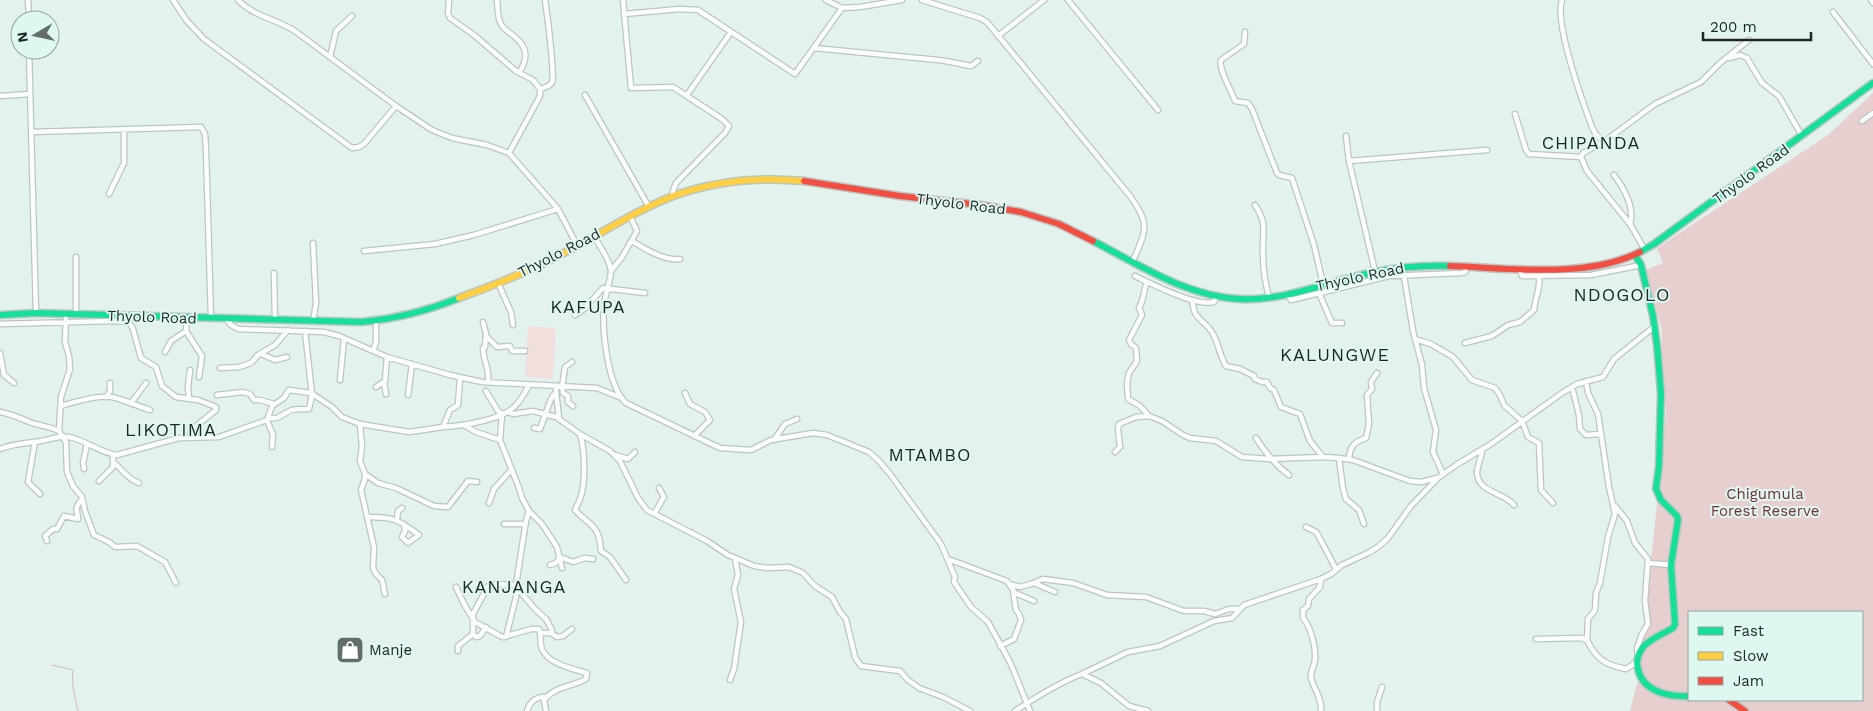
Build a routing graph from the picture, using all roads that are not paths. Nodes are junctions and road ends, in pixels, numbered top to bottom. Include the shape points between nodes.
1 (173, 0) edge
2 (238, 0) edge
3 (449, 0) edge
4 (497, 0) edge
5 (546, 0) edge
6 (622, 0) edge
7 (826, 0) edge
8 (902, 0) edge
9 (922, 0) edge
10 (1044, 0) edge
11 (1068, 0) edge
12 (1562, 0) edge
13 (842, 8) junction
14 (1833, 12) dead end
15 (624, 14) junction
16 (352, 16) dead end
17 (730, 32) junction
18 (1245, 32) dead end
19 (998, 36) junction
20 (1749, 40) dead end
21 (814, 48) junction
22 (330, 57) junction
23 (1726, 58) junction
24 (29, 60) edge
25 (978, 61) dead end
26 (1873, 64) edge
27 (519, 73) junction
28 (1873, 83) edge
29 (540, 90) junction
30 (30, 94) junction
31 (585, 95) dead end
32 (687, 95) junction
33 (0, 96) edge
34 (396, 106) junction
35 (1158, 110) dead end
36 (1873, 113) edge
37 (1516, 114) dead end
38 (1862, 121) dead end
39 (124, 129) junction
40 (32, 132) junction
41 (1346, 136) dead end
42 (1802, 136) junction
43 (1603, 142) junction
44 (1487, 150) dead end
45 (509, 153) junction
46 (1581, 157) junction
47 (1349, 161) junction
48 (1614, 175) dead end
49 (109, 194) dead end
50 (673, 196) junction
51 (1254, 205) dead end
52 (649, 207) junction
53 (558, 209) junction
54 (630, 216) junction
55 (1630, 224) junction
56 (594, 236) junction
57 (632, 241) junction
58 (313, 243) dead end
59 (577, 245) junction
60 (1645, 250) junction
61 (364, 251) dead end
62 (1635, 255) junction
63 (76, 257) dead end
64 (680, 258) dead end
65 (1133, 261) junction
66 (1641, 265) junction
67 (1467, 266) junction
68 (1519, 268) junction
69 (611, 271) junction
70 (1375, 271) junction
71 (274, 273) dead end
72 (1135, 276) dead end
73 (1404, 276) junction
74 (1539, 276) junction
75 (1147, 282) junction
76 (498, 283) junction
77 (1323, 284) junction
78 (606, 288) junction
79 (645, 293) dead end
80 (1319, 293) junction
81 (1287, 294) junction
82 (1217, 296) junction
83 (1270, 297) junction
84 (1193, 300) junction
85 (36, 312) junction
86 (66, 314) junction
87 (575, 315) dead end
88 (0, 316) edge
89 (80, 317) junction
90 (112, 318) junction
91 (187, 318) junction
92 (211, 319) junction
93 (228, 320) junction
94 (66, 321) junction
95 (275, 321) junction
96 (313, 322) junction
97 (376, 322) junction
98 (483, 322) dead end
99 (340, 323) junction
100 (1342, 323) dead end
101 (0, 324) edge
102 (514, 325) dead end
103 (1655, 326) junction
104 (288, 330) junction
105 (186, 331) junction
106 (304, 331) junction
107 (338, 336) junction
108 (486, 336) junction
109 (344, 339) junction
110 (1415, 339) junction
111 (1465, 343) dead end
112 (373, 351) junction
113 (525, 351) dead end
114 (165, 352) dead end
115 (0, 353) edge
116 (261, 354) junction
117 (287, 357) dead end
118 (388, 357) junction
119 (572, 362) dead end
120 (412, 364) junction
121 (220, 368) dead end
122 (190, 370) dead end
123 (1377, 373) dead end
124 (199, 377) dead end
125 (460, 378) junction
126 (340, 380) dead end
127 (1586, 381) junction
128 (14, 382) dead end
129 (385, 382) junction
130 (488, 382) junction
131 (110, 383) dead end
132 (146, 384) dead end
133 (529, 385) junction
134 (556, 386) junction
135 (562, 386) junction
136 (376, 387) dead end
137 (1572, 387) junction
138 (486, 391) dead end
139 (556, 392) junction
140 (311, 393) junction
141 (685, 393) dead end
142 (386, 394) dead end
143 (408, 395) dead end
144 (217, 396) dead end
145 (106, 397) junction
146 (619, 397) junction
147 (189, 399) junction
148 (131, 403) junction
149 (274, 404) junction
150 (61, 406) junction
151 (573, 406) dead end
152 (150, 410) dead end
153 (0, 412) edge
154 (508, 412) junction
155 (502, 414) junction
156 (547, 414) junction
157 (1149, 416) junction
158 (558, 418) junction
159 (267, 419) junction
160 (798, 419) dead end
161 (1522, 421) junction
162 (360, 424) junction
163 (464, 425) junction
164 (443, 427) junction
165 (534, 428) dead end
166 (59, 432) junction
167 (580, 434) junction
168 (1601, 434) junction
169 (63, 436) junction
170 (190, 436) junction
171 (694, 436) junction
172 (1256, 438) dead end
173 (500, 440) junction
174 (774, 440) junction
175 (35, 442) junction
176 (87, 444) junction
177 (272, 446) dead end
178 (0, 449) edge
179 (1482, 450) junction
180 (635, 452) dead end
181 (1115, 452) dead end
182 (113, 454) junction
183 (615, 455) junction
184 (1322, 457) junction
185 (1340, 458) junction
186 (1273, 459) junction
187 (1349, 459) junction
188 (114, 463) junction
189 (84, 468) dead end
190 (511, 470) junction
191 (365, 474) junction
192 (1443, 474) junction
193 (1289, 475) dead end
194 (1438, 478) junction
195 (99, 481) dead end
196 (478, 482) dead end
197 (139, 483) dead end
198 (659, 488) dead end
199 (40, 494) dead end
200 (82, 499) junction
201 (489, 503) dead end
202 (1553, 503) dead end
203 (1514, 505) dead end
204 (1615, 506) junction
205 (402, 508) dead end
206 (529, 511) junction
207 (654, 514) junction
208 (367, 517) junction
209 (397, 519) junction
210 (404, 524) dead end
211 (504, 524) dead end
212 (525, 524) junction
213 (1364, 524) dead end
214 (1306, 527) dead end
215 (47, 541) dead end
216 (560, 557) junction
217 (735, 558) junction
218 (593, 559) dead end
219 (948, 559) junction
220 (1648, 563) junction
221 (550, 565) dead end
222 (1671, 565) junction
223 (562, 568) dead end
224 (1336, 570) junction
225 (1321, 579) junction
226 (626, 580) dead end
227 (176, 583) dead end
228 (1009, 584) junction
229 (1031, 584) junction
230 (516, 586) junction
231 (456, 587) dead end
232 (1013, 590) junction
233 (1055, 592) dead end
234 (385, 594) dead end
235 (1034, 602) dead end
236 (1239, 609) junction
237 (473, 619) junction
238 (486, 627) junction
239 (572, 629) dead end
240 (540, 633) junction
241 (551, 633) junction
242 (473, 634) junction
243 (507, 636) junction
244 (1536, 640) dead end
245 (1587, 640) junction
246 (1000, 646) junction
247 (458, 651) dead end
248 (1637, 660) junction
249 (1082, 674) junction
250 (730, 680) dead end
251 (1382, 686) dead end
252 (1688, 696) edge
253 (545, 698) junction
254 (1730, 701) edge
255 (1027, 703) junction
256 (527, 711) edge
257 (546, 711) edge
258 (970, 711) edge
259 (1015, 711) edge
260 (1030, 711) edge
261 (1148, 711) edge
262 (1320, 711) edge
263 (1377, 711) edge
264 (1745, 711) edge

1 - 34 street via 204,39 352,148 364,144
2 - 22 street via 254,12 284,24
3 - 27 street via 450,18
4 - 27 street via 502,25 517,39 525,53 526,61
5 - 29 street via 553,80
6 - 15 street
7 - 13 street
8 - 13 street
9 - 19 street via 984,20
10 - 19 street
11 - 35 street
12 - 43 street via 1564,36 1573,72 1592,127
13 - 21 street
14 - 26 street
15 - 17 street via 698,10
15 - 32 street via 631,88 670,86
16 - 22 street via 336,31
17 - 21 street via 795,74
17 - 32 street
18 - 77 street via 1244,44 1221,60 1220,66 1235,101 1248,103 1252,109 1277,173 1292,178
19 - 65 street via 1142,216 1145,230
20 - 23 street
21 - 25 street via 957,62 968,66
22 - 34 street
23 - 42 street via 1740,55 1747,58 1762,82 1779,96
23 - 43 street via 1701,82 1655,104
24 - 30 street
27 - 29 street via 533,80
28 - 42 main road, Thyolo Road
29 - 45 street via 540,96
30 - 33 street
30 - 40 street
31 - 52 street
32 - 50 street via 729,126 676,184
34 - 45 street via 438,133
36 - 38 street
37 - 46 street via 1529,154
39 - 40 street
39 - 49 street via 124,163
39 - 92 street via 198,126 203,129
40 - 85 street
41 - 47 street
42 - 60 main road, Thyolo Road
43 - 46 street
44 - 47 street
45 - 53 street
46 - 55 street via 1587,171
47 - 70 street
48 - 55 street via 1631,208
50 - 52 main road, Thyolo Road
50 - 65 main road, Thyolo Road via 725,183 796,180 992,206 1045,219
51 - 83 street via 1261,214 1265,235 1263,274
52 - 54 main road, Thyolo Road
53 - 59 street
53 - 61 street via 445,242
54 - 56 main road, Thyolo Road
54 - 57 street via 637,229
55 - 60 street
56 - 59 main road, Thyolo Road
56 - 69 street
57 - 64 street via 662,256
57 - 69 street
58 - 96 street via 316,304
59 - 76 main road, Thyolo Road
60 - 62 main road, Thyolo Road
62 - 66 main road
62 - 68 main road, Thyolo Road via 1596,268
63 - 89 street
65 - 82 main road, Thyolo Road via 1184,286
66 - 74 street via 1595,274
66 - 103 main road
67 - 68 main road, Thyolo Road
67 - 70 main road, Thyolo Road via 1431,265
67 - 73 street via 1462,273
68 - 74 street via 1522,276
69 - 78 street
70 - 77 main road, Thyolo Road
71 - 95 street
72 - 75 street
73 - 80 street via 1389,276
73 - 110 street
74 - 111 street via 1540,287 1534,298 1534,310 1520,322 1508,325 1492,336
75 - 84 street
75 - 157 street via 1139,308 1142,315 1129,340 1136,348 1137,361 1127,383 1128,399
76 - 97 main road, Thyolo Road via 421,312
76 - 102 street
77 - 81 main road, Thyolo Road
78 - 79 street
78 - 87 street via 601,289
78 - 146 street via 606,338 610,368
80 - 81 street via 1291,300
80 - 100 street via 1332,323
81 - 83 main road, Thyolo Road
82 - 83 main road, Thyolo Road
82 - 84 street via 1210,303
84 - 184 street via 1195,314 1214,334 1226,366 1267,382 1281,408 1300,414 1310,441
85 - 86 main road, Thyolo Road
85 - 88 main road, Thyolo Road
86 - 89 main road, Thyolo Road
86 - 94 street
89 - 90 main road, Thyolo Road
89 - 94 street
90 - 91 main road, Thyolo Road
90 - 147 street via 131,325 141,358 156,368 163,387 178,398
91 - 92 main road, Thyolo Road
91 - 105 street
92 - 93 main road, Thyolo Road
93 - 95 main road, Thyolo Road
93 - 104 street via 238,329
94 - 101 street
94 - 150 street via 70,369
95 - 96 main road, Thyolo Road
96 - 99 main road, Thyolo Road
97 - 99 main road, Thyolo Road
97 - 112 street
98 - 108 street
99 - 107 street
103 - 127 street via 1614,359 1603,377
103 - 222 main road via 1661,393 1656,489 1660,500 1678,520
104 - 106 street
104 - 116 street via 275,345
105 - 114 street via 171,341
105 - 124 street via 202,356
106 - 107 street
106 - 140 street
107 - 109 street
108 - 113 street via 497,347 510,346 512,351
108 - 130 street via 483,358 488,369
109 - 112 street
109 - 126 street
110 - 161 street via 1453,357 1472,380 1494,388 1504,405
110 - 192 street via 1436,430 1433,452
112 - 118 street
115 - 128 street via 4,375
116 - 117 street via 275,360
116 - 121 street via 243,366
118 - 120 street
118 - 129 street
119 - 135 street via 565,367
120 - 125 street
120 - 143 street
122 - 147 street
123 - 187 street via 1367,395 1369,424 1366,438 1356,441 1350,448
125 - 130 street
125 - 164 street via 458,405 450,410
127 - 137 street
127 - 168 street via 1598,414
129 - 136 street
129 - 142 street
130 - 133 street
131 - 145 street
132 - 148 street
133 - 134 street
133 - 154 street via 520,401
134 - 135 street
134 - 139 street
135 - 146 street via 597,388
135 - 151 street
137 - 161 street
137 - 168 street via 1580,429 1586,435
138 - 155 street
139 - 156 street
139 - 158 street
140 - 149 street via 289,390
140 - 159 street via 309,409 290,410 284,416
140 - 162 street via 342,417
141 - 171 street via 690,404 705,412 710,420
144 - 149 street via 243,392 254,400
145 - 148 street
145 - 150 street
146 - 171 street
147 - 170 street via 216,406 216,410 191,430
148 - 152 street
149 - 159 street
150 - 166 street
153 - 166 street
154 - 155 street
154 - 156 street
155 - 163 street
155 - 173 street
156 - 158 street
156 - 165 street via 540,428
157 - 181 street via 1119,424 1120,447
157 - 186 street via 1190,438 1216,441 1242,458
158 - 167 street
159 - 170 street via 219,438
159 - 177 street via 273,435
160 - 174 street via 785,424
161 - 179 street
161 - 202 street via 1528,437 1539,443 1541,490
162 - 164 street via 409,432
162 - 191 street via 360,461
163 - 164 street
163 - 173 street
166 - 169 street
167 - 183 street
167 - 226 street via 584,470 581,496 575,510 600,535 601,551 610,557
168 - 204 street
169 - 175 street
169 - 176 street
169 - 200 street via 67,447 67,472
170 - 182 street
171 - 174 street via 731,450 750,450
172 - 186 street
173 - 190 street
174 - 219 street via 820,434 868,452 890,474 941,544
175 - 178 street via 16,443
175 - 199 street via 28,482
176 - 182 street
176 - 189 street
179 - 192 street
179 - 203 street via 1477,473 1480,484
180 - 183 street via 628,459
182 - 188 street
183 - 207 street via 638,498
184 - 185 street
184 - 186 street
185 - 187 street
185 - 213 street via 1346,499 1359,510
186 - 193 street
187 - 194 street via 1410,481
188 - 195 street
188 - 197 street via 126,476
190 - 201 street via 494,489
190 - 206 street
191 - 196 street via 378,483 439,507 448,507 468,481
191 - 208 street via 361,490
192 - 194 street
194 - 224 street via 1411,506 1388,538
198 - 207 street via 664,498
200 - 215 street via 75,511 78,519 64,516 56,529 45,536
200 - 227 street via 94,535 115,547 137,546 165,562
204 - 220 street via 1627,521 1635,543 1647,556
204 - 245 street via 1595,610 1588,619
205 - 209 street via 398,510
206 - 212 street
206 - 216 street via 546,530
207 - 217 street
208 - 209 street
208 - 234 street via 374,551 374,571 382,580
209 - 210 street
211 - 212 street
212 - 230 street
214 - 224 street via 1316,532
216 - 218 street via 573,562
216 - 221 street
216 - 223 street
217 - 250 street via 738,575 734,588 741,622
217 - 258 street via 754,566 789,567 802,572 832,597 846,619 855,657 861,666 900,671 919,688
219 - 228 street
219 - 246 street via 954,582 971,607 988,622
220 - 222 street
220 - 248 street via 1645,601 1648,624 1637,648
222 - 248 main road via 1675,624 1644,647
224 - 225 street
225 - 236 street
225 - 262 street via 1320,587 1309,599 1303,618 1310,629 1314,647 1311,677 1321,704
228 - 229 street via 1020,587
228 - 232 street
229 - 233 street
229 - 236 street via 1043,579 1073,583 1107,595 1146,597 1184,611 1215,614
230 - 237 street via 488,586
230 - 241 street via 546,619
230 - 243 street
231 - 237 street
232 - 235 street
232 - 246 street via 1021,620 1014,639
236 - 249 street via 1232,618 1214,620 1160,646 1128,652
237 - 238 street
237 - 242 street
238 - 242 street via 480,636
238 - 243 street via 502,638
239 - 241 street via 563,636
240 - 241 street
240 - 243 street via 538,629 531,629
240 - 253 street via 541,648 546,656 564,667 587,673 582,682 552,691
242 - 247 street via 458,646
244 - 245 street
245 - 248 street via 1593,653 1602,660 1626,669
246 - 255 street
248 - 252 main road via 1638,672 1646,686 1679,697
249 - 255 street
249 - 261 street via 1101,683 1129,706
251 - 263 street
253 - 256 street via 535,699
253 - 257 street
254 - 264 main road
255 - 259 street
255 - 260 street

